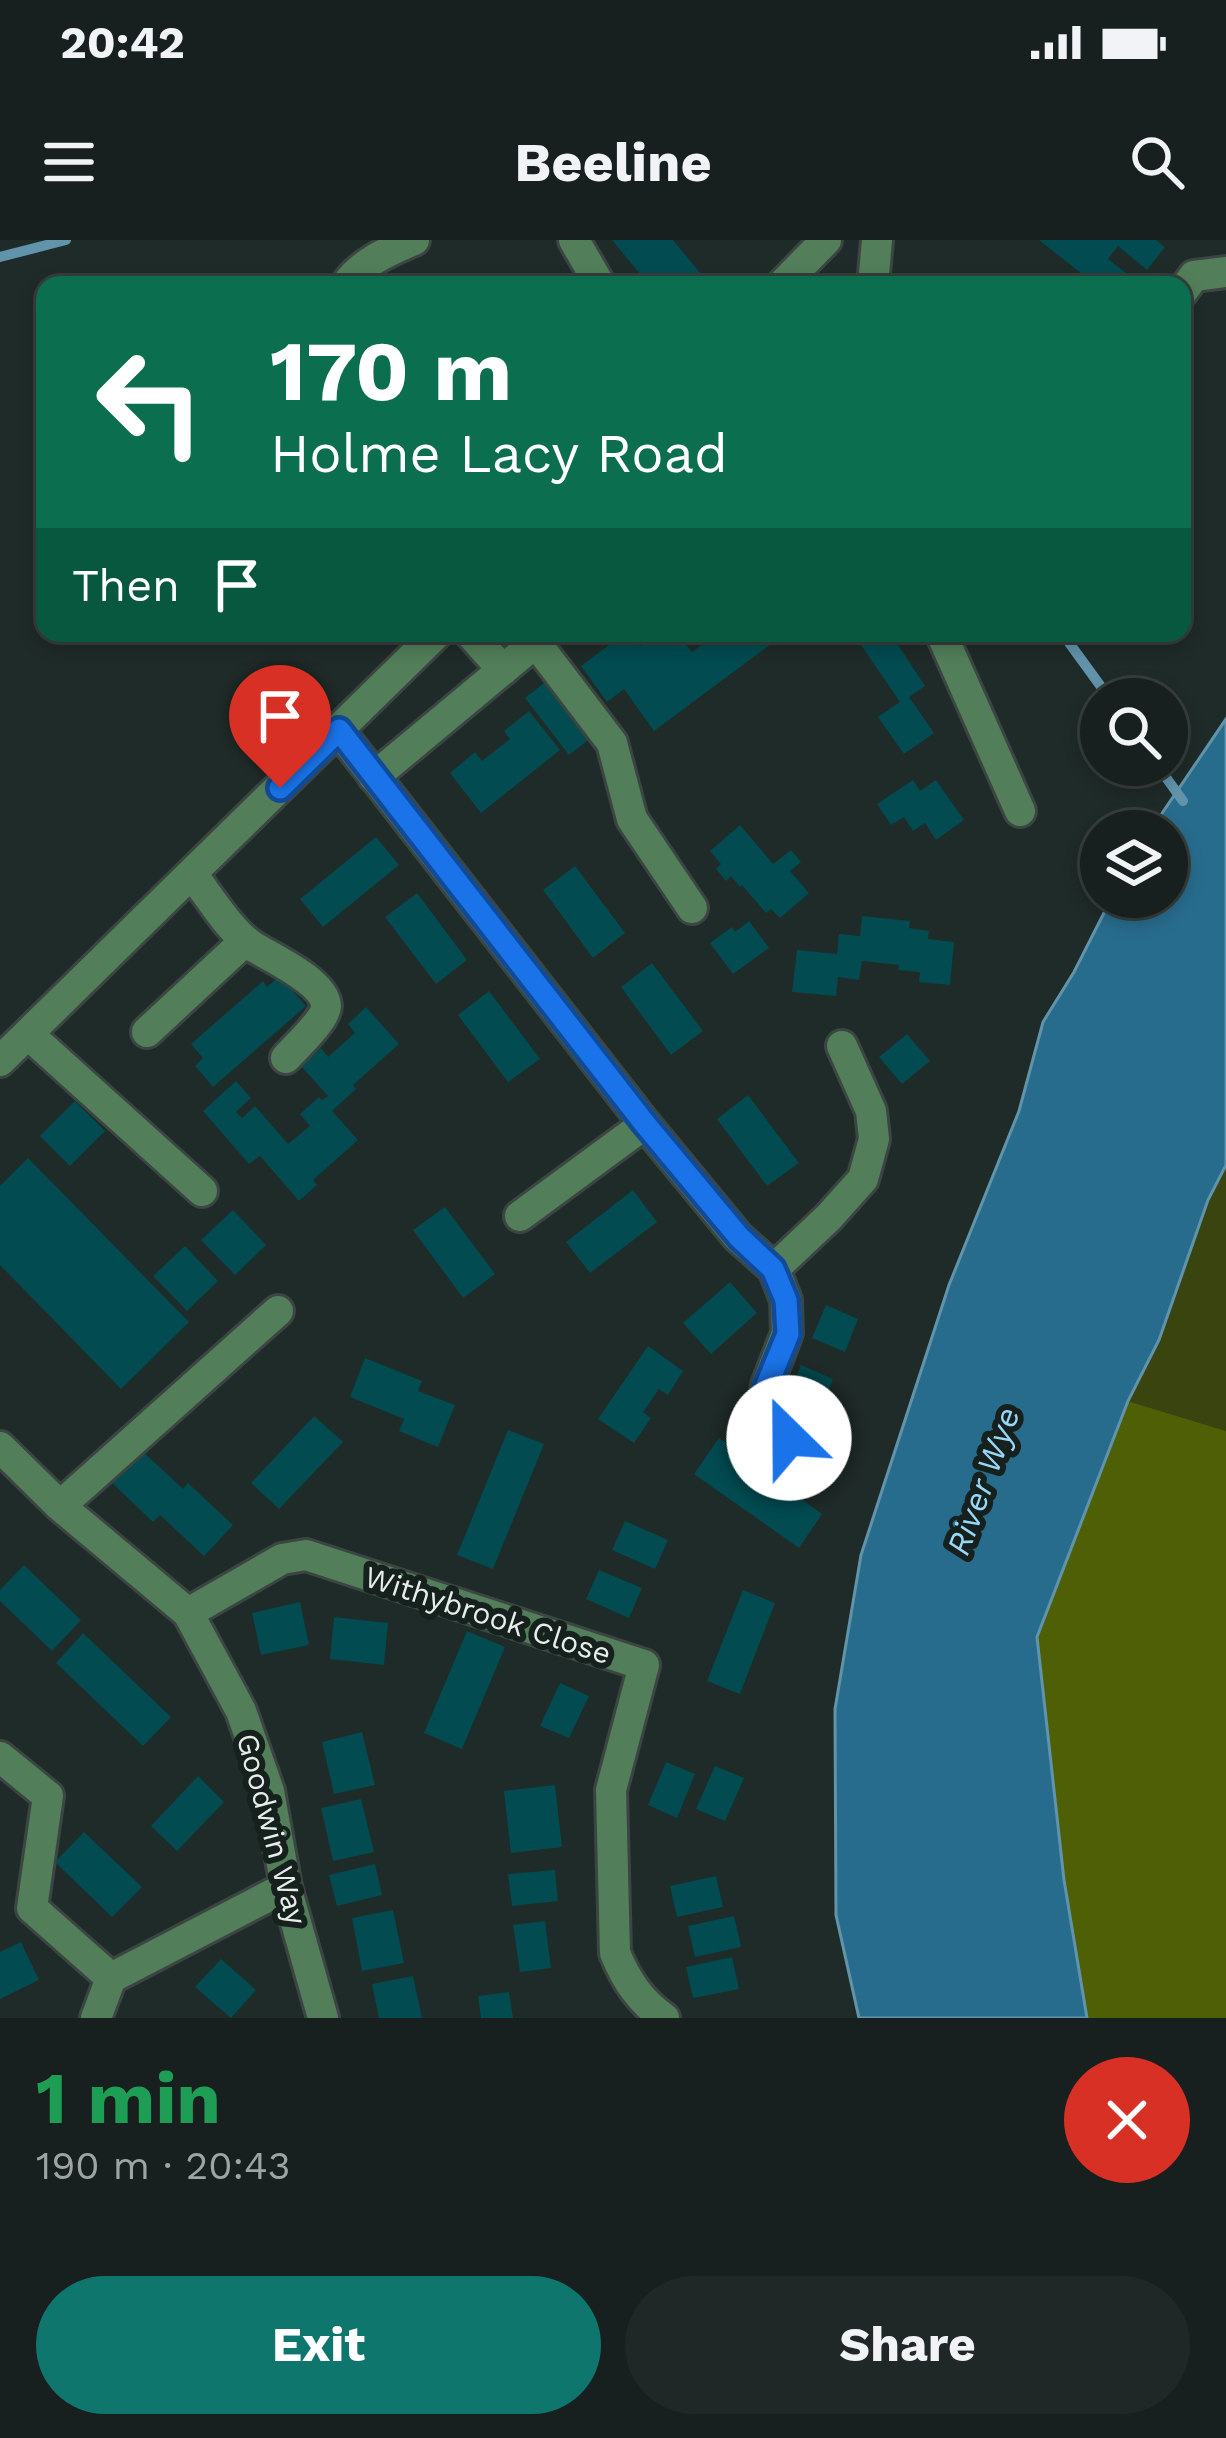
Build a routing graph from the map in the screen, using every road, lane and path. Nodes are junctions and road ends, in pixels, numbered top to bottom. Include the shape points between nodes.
1 (414, 240) edge
2 (574, 240) edge
3 (826, 240) edge
4 (877, 240) edge
5 (1226, 272) edge
6 (353, 276) edge
7 (595, 276) edge
8 (791, 276) edge
9 (875, 276) edge
10 (1191, 280) edge
11 (428, 642) edge
12 (478, 642) edge
13 (537, 642) edge
14 (545, 642) edge
15 (945, 642) edge
16 (502, 670) junction
17 (339, 730) junction
18 (374, 777) junction
19 (1020, 811) dead end
20 (192, 874) junction
21 (692, 908) dead end
22 (245, 941) junction
23 (147, 1031) dead end
24 (28, 1034) junction
25 (842, 1046) dead end
26 (286, 1058) dead end
27 (0, 1061) edge
28 (645, 1124) junction
29 (202, 1191) dead end
30 (520, 1216) dead end
31 (773, 1269) junction
32 (278, 1311) dead end
33 (0, 1447) edge
34 (814, 1471) dead end
35 (60, 1506) junction
36 (188, 1613) junction
37 (0, 1757) edge
38 (286, 1888) junction
39 (111, 1978) junction
40 (96, 2018) edge
41 (323, 2018) edge
42 (664, 2018) edge

1 - 6 street
2 - 7 street
3 - 8 street
4 - 9 street
5 - 10 street
11 - 17 street
12 - 16 street
13 - 16 street
14 - 21 street via 611,743 632,819
15 - 19 street
16 - 18 street
17 - 18 street
17 - 20 street
18 - 28 street
20 - 22 street
20 - 24 street
22 - 23 street
22 - 26 street via 311,982 325,1000 318,1022
24 - 27 street
24 - 29 street
25 - 31 street via 872,1111 863,1179
28 - 30 street
28 - 31 street
31 - 34 street via 788,1334 764,1404
32 - 35 street
33 - 35 street, Goodwin Way
35 - 36 street, Goodwin Way
36 - 38 street, Goodwin Way via 241,1711 269,1791
36 - 42 street, Withybrook Close via 282,1559 306,1556 644,1665 610,1790 616,1953 642,2000
37 - 39 street via 48,1796 32,1908
38 - 39 street
38 - 41 street, Goodwin Way
39 - 40 street

